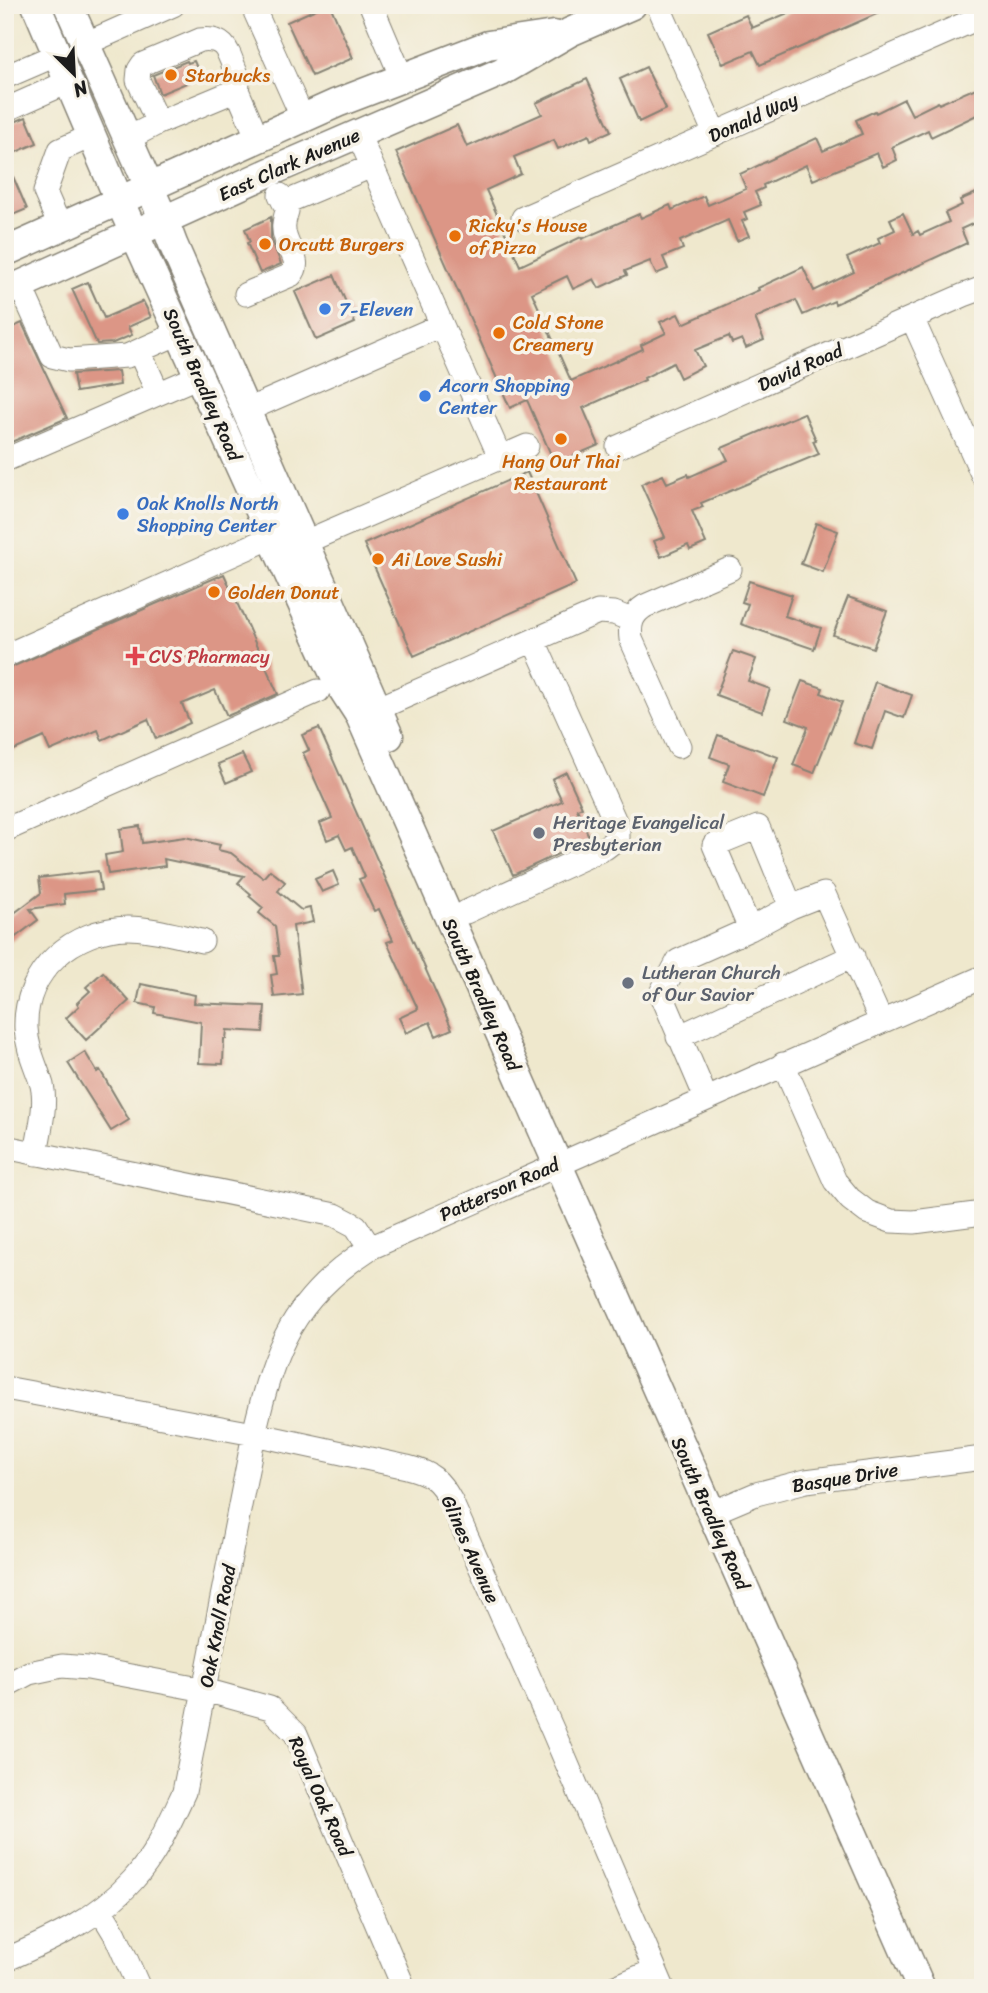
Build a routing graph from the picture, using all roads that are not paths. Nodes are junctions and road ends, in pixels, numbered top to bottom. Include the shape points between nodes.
1 (36, 5) edge
2 (68, 5) edge
3 (173, 5) edge
4 (252, 5) edge
5 (371, 5) edge
6 (658, 5) edge
7 (617, 8) edge
8 (136, 13) edge
9 (983, 16) edge
10 (570, 32) junction
11 (85, 44) junction
12 (488, 44) junction
13 (56, 55) junction
14 (5, 77) edge
15 (402, 78) junction
16 (68, 82) junction
17 (237, 90) junction
18 (5, 110) edge
19 (303, 118) junction
20 (158, 123) junction
21 (358, 134) junction
22 (715, 134) junction
23 (91, 136) junction
24 (127, 139) junction
25 (258, 139) junction
26 (372, 166) junction
27 (149, 187) junction
28 (119, 200) junction
29 (523, 218) dead end
30 (164, 220) junction
31 (61, 229) junction
32 (134, 233) junction
33 (5, 253) edge
34 (13, 288) edge
35 (983, 288) edge
36 (246, 294) dead end
37 (912, 318) junction
38 (442, 326) junction
39 (180, 332) junction
40 (139, 351) junction
41 (199, 376) junction
42 (158, 393) junction
43 (247, 410) junction
44 (228, 440) junction
45 (527, 446) dead end
46 (618, 447) dead end
47 (500, 457) junction
48 (5, 460) edge
49 (983, 476) edge
50 (272, 537) junction
51 (305, 542) junction
52 (730, 569) dead end
53 (631, 620) junction
54 (534, 641) junction
55 (5, 656) edge
56 (328, 661) junction
57 (318, 691) dead end
58 (369, 713) junction
59 (680, 746) dead end
60 (5, 830) edge
61 (791, 907) junction
62 (466, 912) junction
63 (750, 929) junction
64 (202, 941) dead end
65 (853, 956) junction
66 (983, 976) edge
67 (881, 1021) junction
68 (678, 1037) junction
69 (783, 1064) junction
70 (706, 1098) junction
71 (5, 1147) edge
72 (36, 1154) junction
73 (564, 1160) junction
74 (983, 1213) edge
75 (370, 1248) junction
76 (5, 1388) edge
77 (254, 1434) junction
78 (983, 1458) edge
79 (719, 1510) junction
80 (5, 1686) edge
81 (205, 1690) junction
82 (101, 1910) junction
83 (5, 1960) edge
84 (659, 1979) edge
85 (139, 1988) edge
86 (404, 1988) edge
87 (612, 1988) edge
88 (920, 1988) edge
89 (941, 1988) edge

1 - 13 main road, South Bradley Road
2 - 11 main road, South Bradley Road
3 - 8 street
4 - 19 street
5 - 15 street
6 - 22 street
7 - 10 main road, East Clark Avenue
8 - 11 street
9 - 22 street, Donald Way
10 - 12 main road, East Clark Avenue
10 - 21 main road, East Clark Avenue via 501,72
11 - 24 main road, South Bradley Road
12 - 15 main road, East Clark Avenue
12 - 21 main road via 458,69 368,111 360,119
13 - 14 street
13 - 16 main road, South Bradley Road
15 - 19 main road, East Clark Avenue
16 - 18 street
16 - 23 main road, South Bradley Road
17 - 20 street
17 - 20 street via 239,80 227,50 210,38 200,40 143,64 139,70 138,80
17 - 25 street
19 - 25 main road, East Clark Avenue
20 - 24 street
21 - 26 street
21 - 30 main road, East Clark Avenue
22 - 29 street, Donald Way
23 - 28 main road, South Bradley Road
23 - 31 street via 60,150 45,192
24 - 27 main road, South Bradley Road
25 - 27 main road, East Clark Avenue
26 - 36 street via 284,203 285,237 297,263 295,270
26 - 38 street
27 - 28 main road, East Clark Avenue
27 - 30 main road, South Bradley Road
28 - 31 main road, East Clark Avenue
28 - 32 main road, South Bradley Road
30 - 32 main road, East Clark Avenue
30 - 43 main road, South Bradley Road
31 - 33 main road, East Clark Avenue
32 - 34 main road, East Clark Avenue
32 - 39 main road, South Bradley Road
34 - 40 street via 52,356 69,360
35 - 37 street, David Road
37 - 46 street, David Road
37 - 49 street
38 - 43 street
38 - 47 street
39 - 40 street
39 - 41 main road, South Bradley Road
40 - 42 street
41 - 42 street
41 - 44 main road, South Bradley Road
42 - 48 street
43 - 51 main road, South Bradley Road
44 - 50 main road, South Bradley Road
44 - 51 main road via 253,460 285,526 298,541
45 - 47 street
47 - 51 street
50 - 55 street
50 - 56 main road, South Bradley Road
51 - 56 main road via 302,568 329,630
51 - 58 main road, South Bradley Road
52 - 53 street via 645,606
53 - 54 street via 598,612
53 - 59 street via 631,639
54 - 58 street
54 - 62 street via 618,828 618,838
56 - 58 main road, South Bradley Road via 338,682
57 - 60 street
58 - 62 main road, South Bradley Road
58 - 73 main road, South Bradley Road
61 - 63 street
61 - 63 street via 758,828 714,845
61 - 65 street via 824,894
62 - 73 main road, South Bradley Road
63 - 68 street via 678,961 661,993
64 - 72 street via 132,928 110,929 65,948 40,974 26,1010 30,1051 43,1087
65 - 67 street
65 - 68 street
66 - 67 street, Patterson Road
67 - 69 street, Patterson Road
68 - 70 street
69 - 70 street, Patterson Road
69 - 74 street via 835,1181 867,1212 891,1222
70 - 73 street, Patterson Road
71 - 72 street
72 - 75 street via 335,1215 356,1226
73 - 75 street, Patterson Road
73 - 79 main road, South Bradley Road
75 - 77 street, Oak Knoll Road via 316,1292 290,1326 265,1385
76 - 77 street, Glines Avenue
77 - 81 street, Oak Knoll Road
77 - 84 street, Glines Avenue via 407,1467 425,1472 441,1484
78 - 79 street, Basque Drive via 806,1480
79 - 88 main road, South Bradley Road
79 - 89 main road, South Bradley Road
80 - 81 street, Royal Oak Road via 29,1673 62,1666
81 - 82 street, Oak Knoll Road via 184,1792 162,1838 134,1880
81 - 86 street, Royal Oak Road via 270,1707 296,1734
82 - 83 street, Oak Knoll Road
82 - 85 street
84 - 87 street

